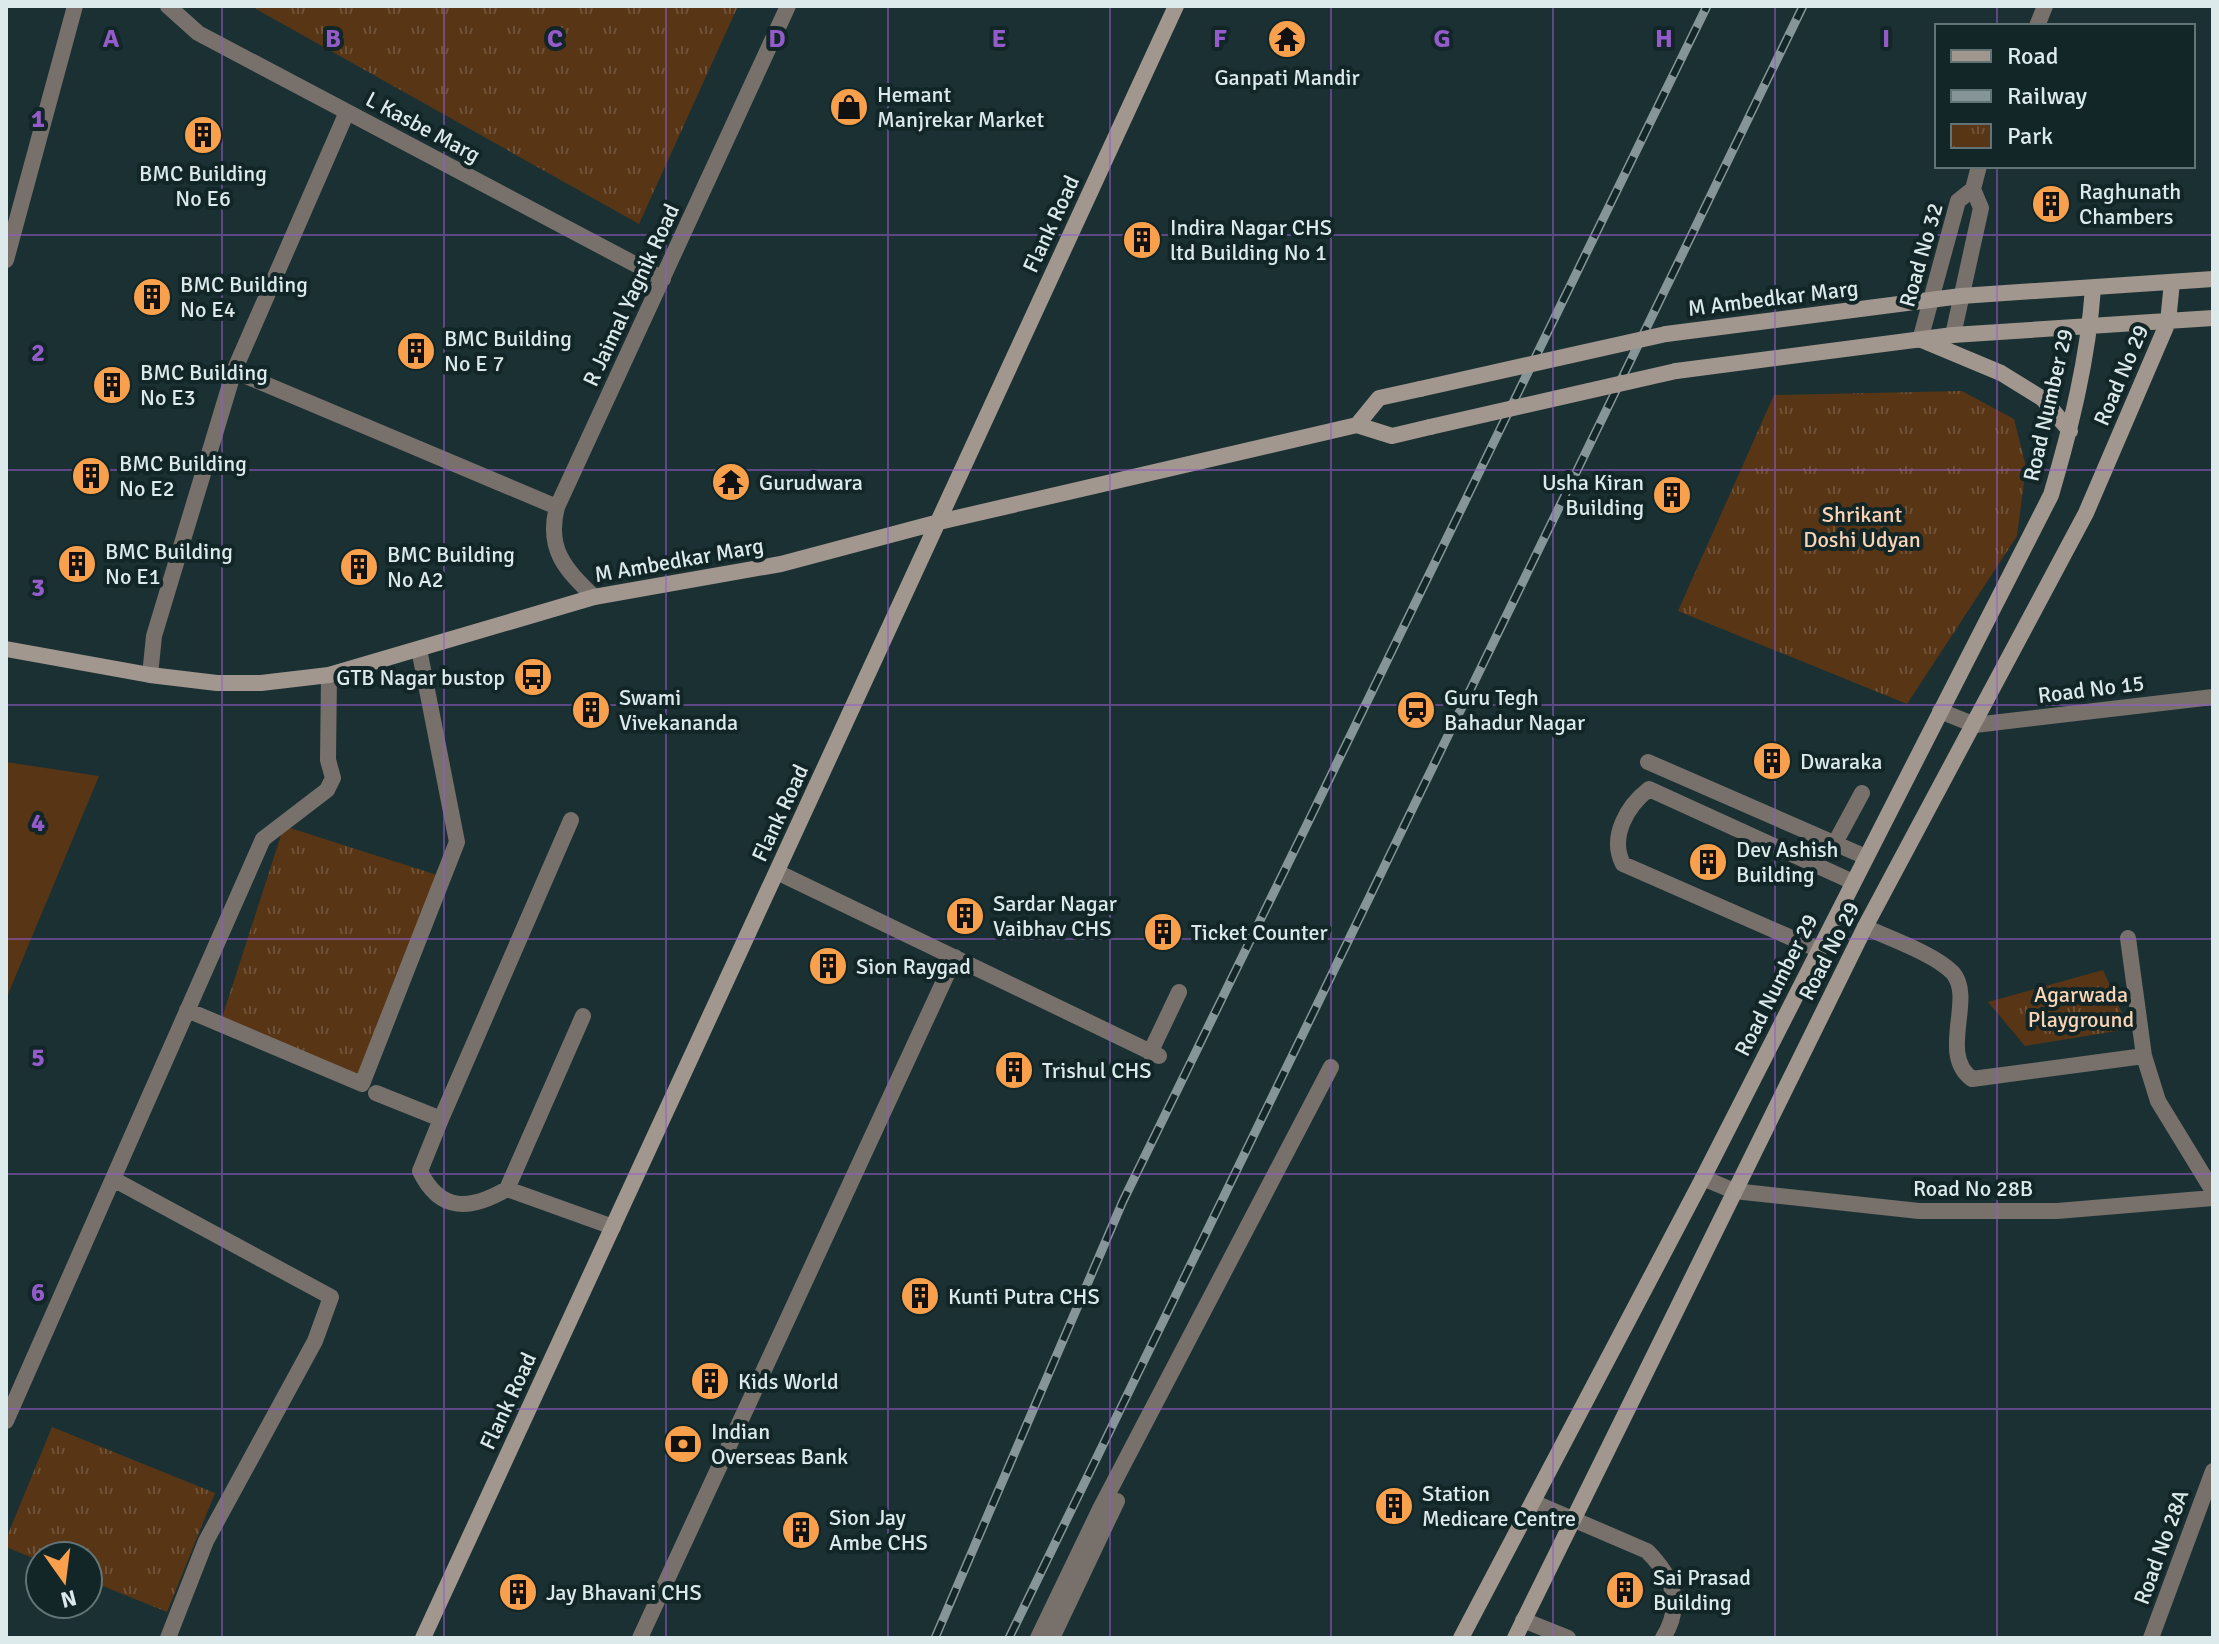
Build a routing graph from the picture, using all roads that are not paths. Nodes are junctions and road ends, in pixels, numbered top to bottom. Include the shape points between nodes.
1 (75, 6) edge
2 (168, 6) edge
3 (788, 6) edge
4 (1176, 6) edge
5 (347, 112) junction
6 (1978, 168) edge
7 (1973, 189) junction
8 (6, 260) edge
9 (663, 279) junction
10 (2213, 279) edge
11 (2172, 282) junction
12 (2093, 288) junction
13 (1961, 296) junction
14 (1931, 300) junction
15 (2213, 318) edge
16 (2168, 322) junction
17 (2090, 327) junction
18 (1953, 335) junction
19 (1920, 340) junction
20 (234, 371) junction
21 (1357, 425) junction
22 (2070, 431) junction
23 (557, 507) junction
24 (939, 522) junction
25 (594, 597) junction
26 (6, 649) edge
27 (419, 649) junction
28 (150, 675) junction
29 (329, 675) junction
30 (2213, 697) edge
31 (1940, 711) junction
32 (1975, 725) junction
33 (1648, 762) dead end
34 (1862, 793) dead end
35 (571, 820) dead end
36 (1835, 843) junction
37 (1866, 857) junction
38 (777, 872) junction
39 (1853, 882) junction
40 (1865, 927) junction
41 (2128, 938) dead end
42 (1819, 950) junction
43 (955, 957) junction
44 (1179, 992) dead end
45 (187, 1010) junction
46 (583, 1016) dead end
47 (2144, 1056) junction
48 (1331, 1067) dead end
49 (376, 1093) dead end
50 (441, 1119) junction
51 (1703, 1178) junction
52 (113, 1179) junction
53 (507, 1189) junction
54 (1734, 1191) junction
55 (2213, 1191) edge
56 (2213, 1198) edge
57 (613, 1227) junction
58 (6, 1421) edge
59 (2213, 1471) edge
60 (1117, 1501) dead end
61 (1533, 1502) junction
62 (1573, 1519) junction
63 (1523, 1620) junction
64 (168, 1638) edge
65 (423, 1638) edge
66 (640, 1638) edge
67 (1038, 1638) edge
68 (1052, 1638) edge
69 (1461, 1638) edge
70 (1515, 1638) edge
71 (1568, 1638) edge
72 (1663, 1638) edge
73 (2151, 1638) edge

1 - 8 street
2 - 5 street, L Kasbe Marg via 198,33
3 - 9 street, R Jaimal Yagnik Road
4 - 24 main road, Flank Road
5 - 9 street, L Kasbe Marg
5 - 20 street
6 - 7 street, Road No 32
7 - 13 street, Road No 32 via 1981,208
7 - 14 street, Road No 32 via 1958,201
9 - 23 street, R Jaimal Yagnik Road
10 - 11 main road, M Ambedkar Marg
11 - 12 main road, M Ambedkar Marg
11 - 16 main road, Road No 29
12 - 13 main road, M Ambedkar Marg
12 - 17 main road, Road Number 29
13 - 14 main road, M Ambedkar Marg
13 - 18 street, Road No 32
14 - 19 street, Road No 32
14 - 21 main road, M Ambedkar Marg, bridge via 1666,334 1379,398
15 - 16 main road, M Ambedkar Marg
16 - 17 main road, M Ambedkar Marg
16 - 32 main road, Road No 29 via 2086,513
17 - 18 main road, M Ambedkar Marg
17 - 22 main road, Road Number 29
18 - 19 main road, M Ambedkar Marg
19 - 21 main road, M Ambedkar Marg, bridge via 1676,371 1392,436
19 - 22 main road via 2012,379 2043,399
20 - 23 street
20 - 28 street via 154,636
21 - 24 main road, M Ambedkar Marg
22 - 31 main road, Road Number 29 via 2051,495
23 - 25 street, R Jaimal Yagnik Road via 551,531 565,569
24 - 25 main road, M Ambedkar Marg via 781,564
24 - 38 main road, Flank Road
25 - 27 main road, M Ambedkar Marg
26 - 28 main road, M Ambedkar Marg
27 - 29 main road, M Ambedkar Marg
27 - 45 street via 457,842 362,1084
28 - 29 main road, M Ambedkar Marg via 261,683
29 - 45 street via 328,760 333,778 327,790 263,839
30 - 32 street, Road No 15
31 - 32 street
31 - 37 main road, Road Number 29
32 - 40 main road, Road No 29
33 - 36 street
34 - 36 street
35 - 50 street
36 - 37 street
37 - 39 main road, Road Number 29
38 - 43 street
38 - 57 main road, Flank Road
39 - 42 main road, Road Number 29
39 - 42 street via 1649,789 1636,799 1619,830 1623,864
40 - 47 street via 1954,974 1960,990 1956,1040 1965,1074 1972,1079
40 - 54 main road, Road No 29
41 - 47 street
42 - 51 main road, Road Number 29
43 - 44 street via 1154,1054
43 - 66 street
45 - 52 street
46 - 53 street
47 - 55 street via 2158,1101
48 - 67 street
49 - 50 street
50 - 53 street via 420,1171 429,1191 453,1204 480,1205
51 - 54 street, Road No 28B
51 - 61 main road, Road Number 29
52 - 58 street
52 - 64 street via 331,1297 315,1341 206,1541
53 - 57 street
54 - 56 street, Road No 28B via 1919,1211 2057,1211
54 - 62 main road, Road No 29
57 - 65 main road, Flank Road
59 - 73 street, Road No 28A
60 - 68 street
61 - 62 street
61 - 69 main road, Road Number 29
62 - 63 main road, Road No 29
62 - 72 street via 1647,1551 1659,1563 1673,1583 1677,1602
63 - 70 main road, Road No 29
63 - 71 street

